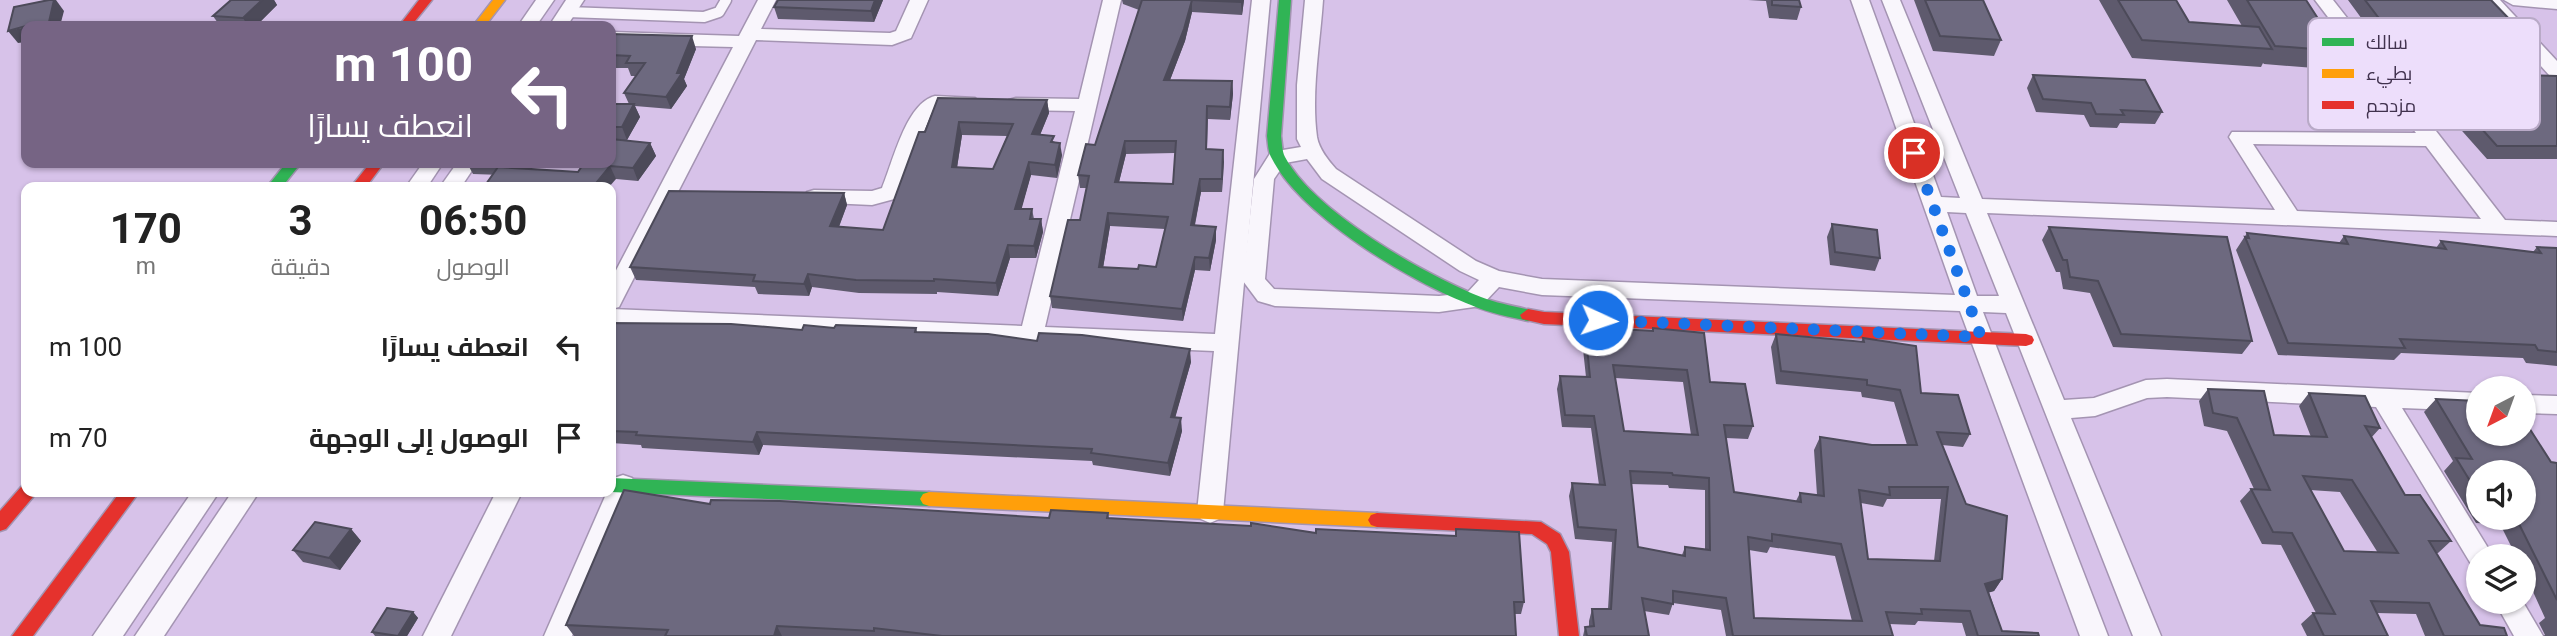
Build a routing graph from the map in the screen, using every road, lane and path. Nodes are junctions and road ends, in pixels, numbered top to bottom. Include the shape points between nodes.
1 (426, 0) edge
2 (499, 0) edge
3 (726, 0) edge
4 (767, 0) edge
5 (919, 0) edge
6 (1112, 0) edge
7 (1261, 0) edge
8 (1285, 0) edge
9 (1314, 0) edge
10 (1860, 0) edge
11 (1891, 0) edge
12 (2324, 0) edge
13 (2490, 0) edge
14 (2513, 0) edge
15 (543, 2) edge
16 (2557, 4) edge
17 (568, 11) edge
18 (2338, 18) edge
19 (2504, 18) edge
20 (409, 21) edge
21 (483, 21) edge
22 (530, 21) edge
23 (616, 38) edge
24 (747, 38) junction
25 (2540, 62) edge
26 (2552, 77) edge
27 (1086, 106) junction
28 (2424, 130) edge
29 (2432, 140) junction
30 (1312, 152) junction
31 (1278, 158) junction
32 (290, 168) edge
33 (373, 168) edge
34 (278, 182) edge
35 (362, 182) edge
36 (668, 194) junction
37 (695, 195) edge
38 (791, 197) edge
39 (1933, 204) junction
40 (1975, 206) junction
41 (2290, 218) junction
42 (2499, 227) junction
43 (2557, 229) edge
44 (1494, 278) junction
45 (616, 291) edge
46 (1473, 300) junction
47 (1969, 303) junction
48 (2012, 304) junction
49 (616, 317) edge
50 (1032, 334) junction
51 (1981, 337) junction
52 (2026, 340) junction
53 (1226, 343) junction
54 (2383, 398) junction
55 (2466, 401) edge
56 (2536, 404) edge
57 (2557, 405) edge
58 (2054, 410) junction
59 (617, 485) edge
60 (23, 497) edge
61 (126, 497) edge
62 (203, 497) edge
63 (243, 497) edge
64 (506, 497) edge
65 (612, 497) edge
66 (1210, 512) junction
67 (0, 524) edge
68 (2473, 544) edge
69 (2515, 614) edge
70 (22, 636) edge
71 (107, 636) edge
72 (149, 636) edge
73 (437, 636) edge
74 (558, 636) edge
75 (1569, 636) edge
76 (2094, 636) edge
77 (2147, 636) edge
78 (2529, 636) edge

1 - 20 street
2 - 21 street
3 - 17 lane via 719,12 704,17
4 - 24 street
5 - 24 street via 906,30 897,37
6 - 27 street
7 - 53 street
8 - 31 street via 1274,136
9 - 30 street via 1307,85 1307,139
10 - 39 street
11 - 40 street
12 - 18 street
13 - 19 street
14 - 16 street
15 - 17 street
15 - 22 street
23 - 24 street
24 - 36 street
25 - 26 street
27 - 38 street via 944,102 927,106 895,187 884,197
27 - 50 street
28 - 29 street
29 - 41 street via 2239,137
29 - 42 street
30 - 31 street
30 - 44 street via 1329,174 1468,266
31 - 46 street via 1293,180 1351,227 1442,286
31 - 46 street via 1264,179 1259,215 1254,281 1266,295 1416,305
32 - 34 street
33 - 35 street
36 - 37 street
36 - 45 street
39 - 40 street
39 - 47 street
40 - 41 street
40 - 48 street
41 - 42 street
42 - 43 street
44 - 46 street
44 - 47 street via 1542,287
46 - 51 street via 1544,318
47 - 48 street
47 - 51 street
48 - 52 street
49 - 50 street
50 - 53 street
51 - 52 street
51 - 76 street
52 - 58 street
53 - 66 street
54 - 55 street
54 - 58 street via 2167,388 2146,389 2095,407
54 - 68 street
56 - 57 street
58 - 77 street
59 - 66 street
60 - 67 street
61 - 70 street
62 - 71 street
63 - 72 street
64 - 73 street
65 - 74 street
66 - 75 street via 1535,527 1554,539 1560,552
69 - 78 street

